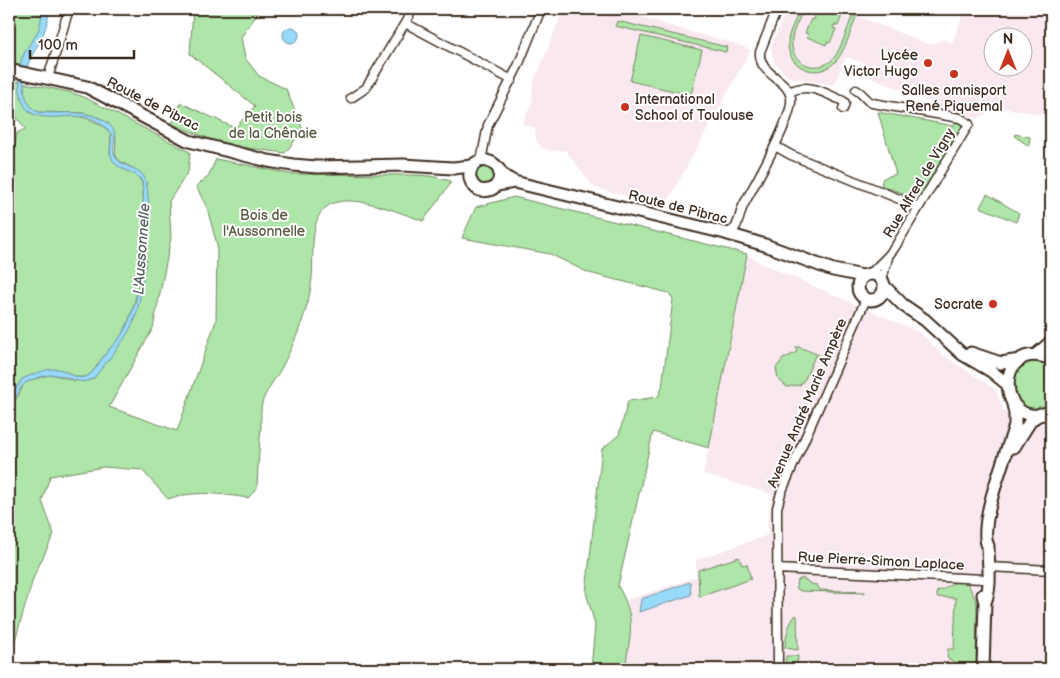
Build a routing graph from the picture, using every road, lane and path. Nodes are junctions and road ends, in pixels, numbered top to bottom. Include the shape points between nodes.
1 (69, 9) edge
2 (412, 9) edge
3 (542, 9) edge
4 (777, 9) edge
5 (405, 23) junction
6 (12, 71) edge
7 (48, 78) junction
8 (512, 80) junction
9 (856, 90) dead end
10 (789, 92) junction
11 (351, 98) dead end
12 (843, 109) dead end
13 (775, 146) junction
14 (481, 163) junction
15 (453, 168) junction
16 (499, 170) junction
17 (470, 178) junction
18 (514, 182) junction
19 (497, 184) junction
20 (919, 207) junction
21 (725, 233) junction
22 (888, 256) junction
23 (833, 270) junction
24 (867, 274) junction
25 (883, 283) junction
26 (858, 287) junction
27 (871, 299) junction
28 (903, 305) junction
29 (1051, 342) edge
30 (958, 350) junction
31 (1036, 355) junction
32 (1051, 359) edge
33 (1020, 360) junction
34 (1007, 384) junction
35 (1012, 400) junction
36 (1046, 412) edge
37 (999, 477) junction
38 (986, 542) junction
39 (988, 567) junction
40 (777, 569) junction
41 (1051, 570) edge
42 (983, 579) junction
43 (985, 602) junction
44 (778, 669) edge
45 (983, 669) edge

1 - 7 street
2 - 5 street
3 - 8 street
4 - 10 street via 760,59 763,67
5 - 8 street
5 - 11 street via 366,88
6 - 7 main road, Route de Pibrac
7 - 15 main road, Route de Pibrac via 86,88 189,141 268,161 317,167 403,165
8 - 14 street via 488,125
9 - 20 street, Rue Alfred de Vigny via 872,103 960,118 969,124
10 - 12 street via 799,87 812,88 843,101
10 - 13 street via 791,108
13 - 20 street
13 - 21 street via 736,227
14 - 15 main road, Route de Pibrac
14 - 16 main road via 496,166
14 - 17 main road via 470,173
15 - 17 main road, Route de Pibrac
16 - 18 main road, Route de Pibrac
16 - 19 main road
17 - 19 main road via 481,190 490,190
18 - 19 main road, Route de Pibrac
18 - 21 main road, Route de Pibrac
20 - 22 street, Rue Alfred de Vigny
21 - 23 main road, Route de Pibrac
22 - 24 street, Rue Alfred de Vigny
22 - 25 street, Rue Alfred de Vigny
23 - 24 main road, Route de Pibrac via 853,275
23 - 26 main road, Route de Pibrac
24 - 25 main road via 877,275
24 - 26 main road via 858,282
25 - 27 main road via 882,294
25 - 28 main road
26 - 27 main road via 859,293
27 - 28 main road
27 - 40 street, Avenue André Marie Ampère via 781,493 777,508
28 - 30 main road
29 - 31 main road
30 - 33 main road via 1001,363
30 - 34 main road
31 - 32 main road
31 - 33 main road
33 - 34 main road via 1011,370
34 - 35 main road
35 - 36 main road via 1032,414
35 - 37 main road via 1015,425
36 - 37 main road via 1031,420
37 - 38 main road via 988,518
38 - 39 main road
38 - 42 main road
39 - 41 street
39 - 43 main road
40 - 42 street, Rue Pierre-Simon Laplace
40 - 44 street, Avenue André Marie Ampère
42 - 43 main road
43 - 45 main road

